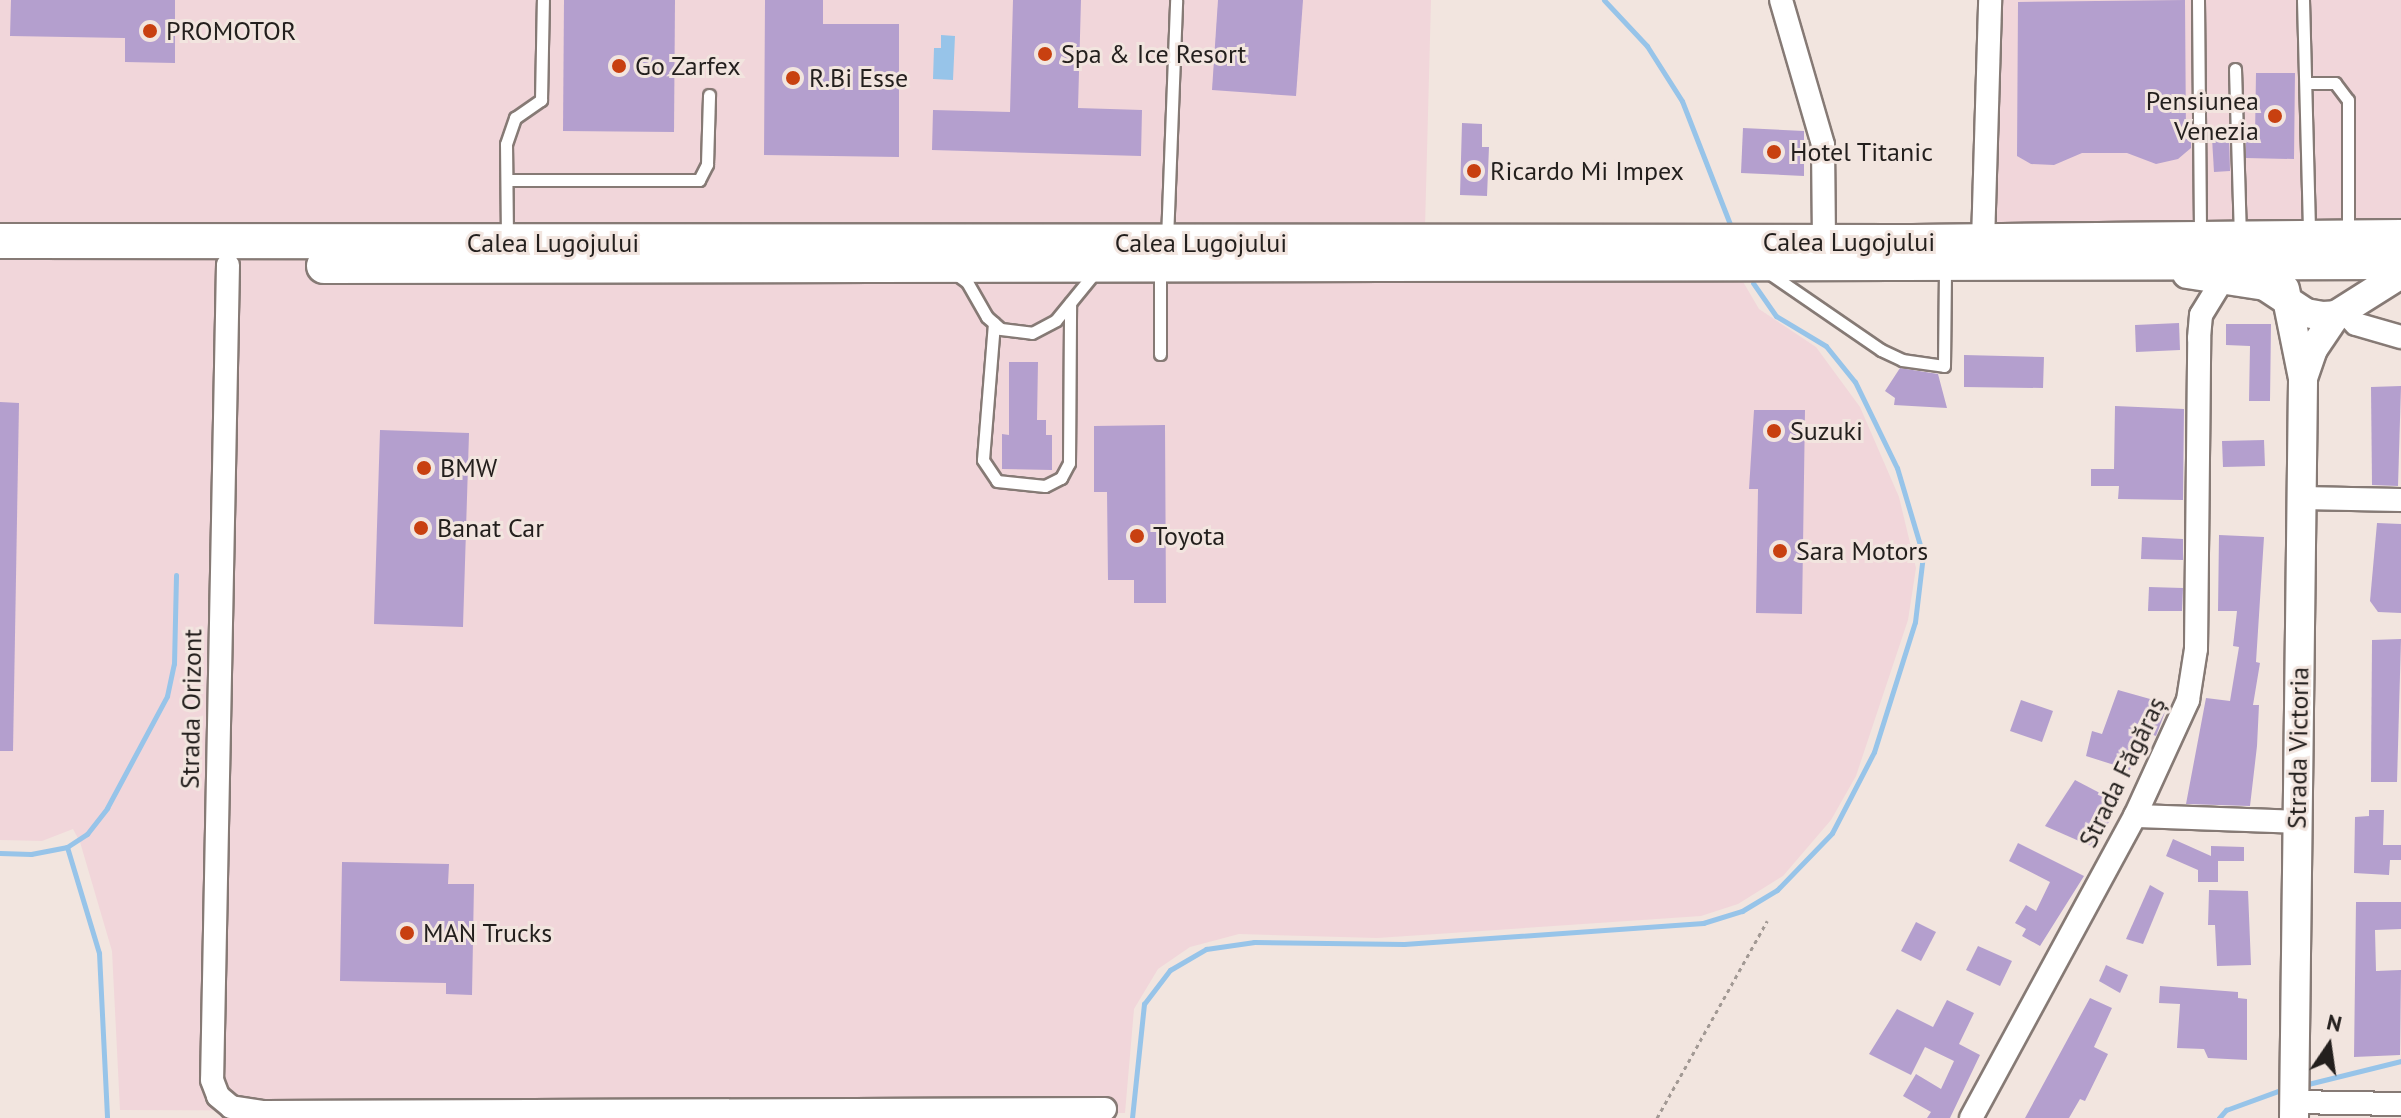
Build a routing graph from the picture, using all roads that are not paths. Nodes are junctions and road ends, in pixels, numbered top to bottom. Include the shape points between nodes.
1 (543, 0) edge
2 (1176, 0) edge
3 (1781, 0) edge
4 (1990, 0) edge
5 (2198, 0) edge
6 (2303, 0) edge
7 (2235, 69) dead end
8 (2308, 83) junction
9 (709, 95) dead end
10 (507, 180) junction
11 (2200, 237) junction
12 (2240, 237) junction
13 (2352, 237) junction
14 (2401, 237) edge
15 (0, 241) edge
16 (1824, 242) junction
17 (1983, 242) junction
18 (507, 243) junction
19 (2300, 250) junction
20 (1163, 255) junction
21 (2401, 262) edge
22 (0, 263) edge
23 (2107, 264) junction
24 (228, 265) junction
25 (1758, 266) junction
26 (1945, 266) junction
27 (945, 267) junction
28 (1100, 267) junction
29 (2401, 274) edge
30 (2223, 279) junction
31 (2285, 297) junction
32 (1070, 303) junction
33 (2340, 313) junction
34 (994, 323) junction
35 (2401, 337) edge
36 (1160, 354) dead end
37 (2303, 378) junction
38 (2301, 498) junction
39 (2401, 500) edge
40 (2135, 816) junction
41 (2297, 822) junction
42 (2401, 1104) edge
43 (1105, 1109) dead end
44 (2294, 1110) edge
45 (597, 1114) edge
46 (264, 1115) edge
47 (1971, 1118) edge

1 - 10 lane via 544,88 541,100 515,118 506,144
2 - 20 lane
3 - 16 street via 1823,145
4 - 17 street
5 - 11 lane
6 - 8 lane
7 - 12 lane
8 - 13 lane via 2335,83 2348,100
8 - 19 lane
9 - 10 lane via 707,164 699,180
10 - 18 lane
11 - 12 main road, Calea Lugojului
11 - 17 main road, Calea Lugojului
12 - 19 main road, Calea Lugojului
13 - 14 main road, Calea Lugojului
13 - 19 main road, Calea Lugojului
15 - 18 main road, Calea Lugojului
16 - 17 main road, Calea Lugojului
16 - 20 main road, Calea Lugojului
18 - 20 main road, Calea Lugojului
19 - 21 main road, Calea Lugojului
19 - 23 main road, Calea Lugojului
19 - 31 street, Strada Victoria
20 - 25 main road, Calea Lugojului
20 - 28 main road, Calea Lugojului
20 - 36 lane
22 - 24 main road, Calea Lugojului
23 - 26 main road, Calea Lugojului
23 - 30 street
24 - 27 main road, Calea Lugojului
24 - 46 street, Strada Orizont via 212,1080 218,1096 231,1107
25 - 26 main road, Calea Lugojului
25 - 26 lane via 1881,350 1902,360 1944,366
27 - 28 main road, Calea Lugojului
27 - 34 lane via 967,282
28 - 32 lane
29 - 33 street, Strada Victoria
30 - 31 street via 2265,286
30 - 40 street, Strada Făgăraș via 2201,315 2199,338 2192,688
31 - 33 street via 2306,313
31 - 37 street, Strada Victoria
32 - 34 lane via 1047,328 1032,333
32 - 34 lane via 1069,463 1061,478 1045,486 997,481 983,460
33 - 35 street via 2356,324
33 - 37 street, Strada Victoria via 2313,349
37 - 38 street, Strada Victoria
38 - 39 street
38 - 41 street, Strada Victoria
40 - 41 street
40 - 47 street, Strada Făgăraș
41 - 44 street, Strada Victoria
42 - 44 street
43 - 45 street, Strada Orizont
45 - 46 street, Strada Orizont

